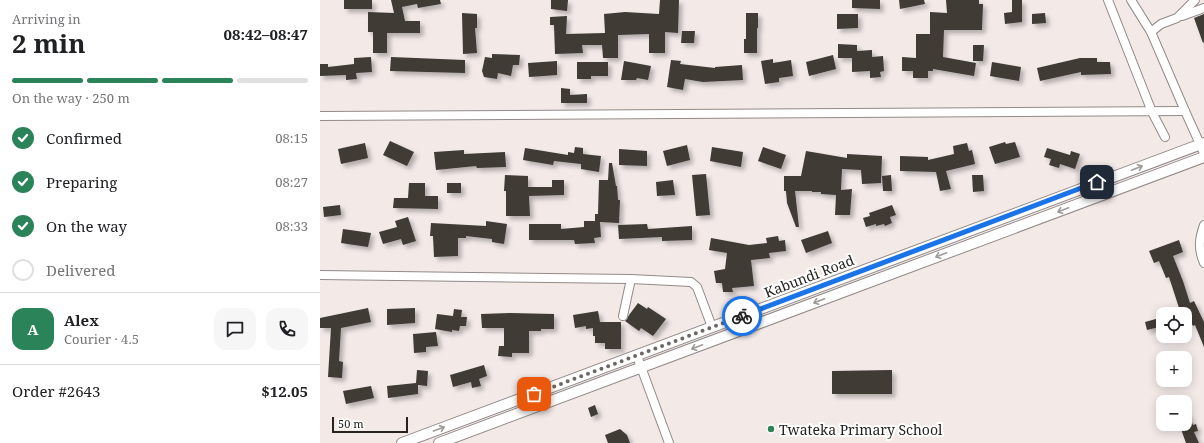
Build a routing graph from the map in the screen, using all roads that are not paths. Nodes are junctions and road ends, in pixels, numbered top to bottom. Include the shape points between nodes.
1 (1108, 0) edge
2 (1131, 0) edge
3 (1195, 0) edge
4 (1204, 8) edge
5 (1177, 18) junction
6 (1152, 32) junction
7 (1185, 111) junction
8 (1152, 112) junction
9 (320, 116) edge
10 (1165, 137) dead end
11 (1203, 146) edge
12 (1204, 157) edge
13 (1204, 225) edge
14 (1204, 263) edge
15 (320, 275) edge
16 (847, 276) junction
17 (631, 279) junction
18 (852, 289) junction
19 (623, 316) dead end
20 (712, 327) junction
21 (636, 356) junction
22 (641, 368) junction
23 (402, 443) edge
24 (439, 443) edge
25 (669, 443) edge

1 - 8 street
2 - 6 street
3 - 5 street
4 - 5 street
5 - 6 street via 1161,24
6 - 7 street
7 - 8 street
7 - 11 street
8 - 9 street
8 - 10 street
16 -> 11 street, Kabundi Road
12 -> 18 street, Kabundi Road
13 - 14 street via 1200,238
15 - 17 street
16 - 18 street
16 - 20 street, Kabundi Road
17 - 19 street
17 - 20 street via 691,282 697,287
18 -> 22 street, Kabundi Road
20 - 21 street, Kabundi Road
21 - 22 street
23 -> 21 street, Kabundi Road
22 - 24 street, Kabundi Road
22 - 25 street

